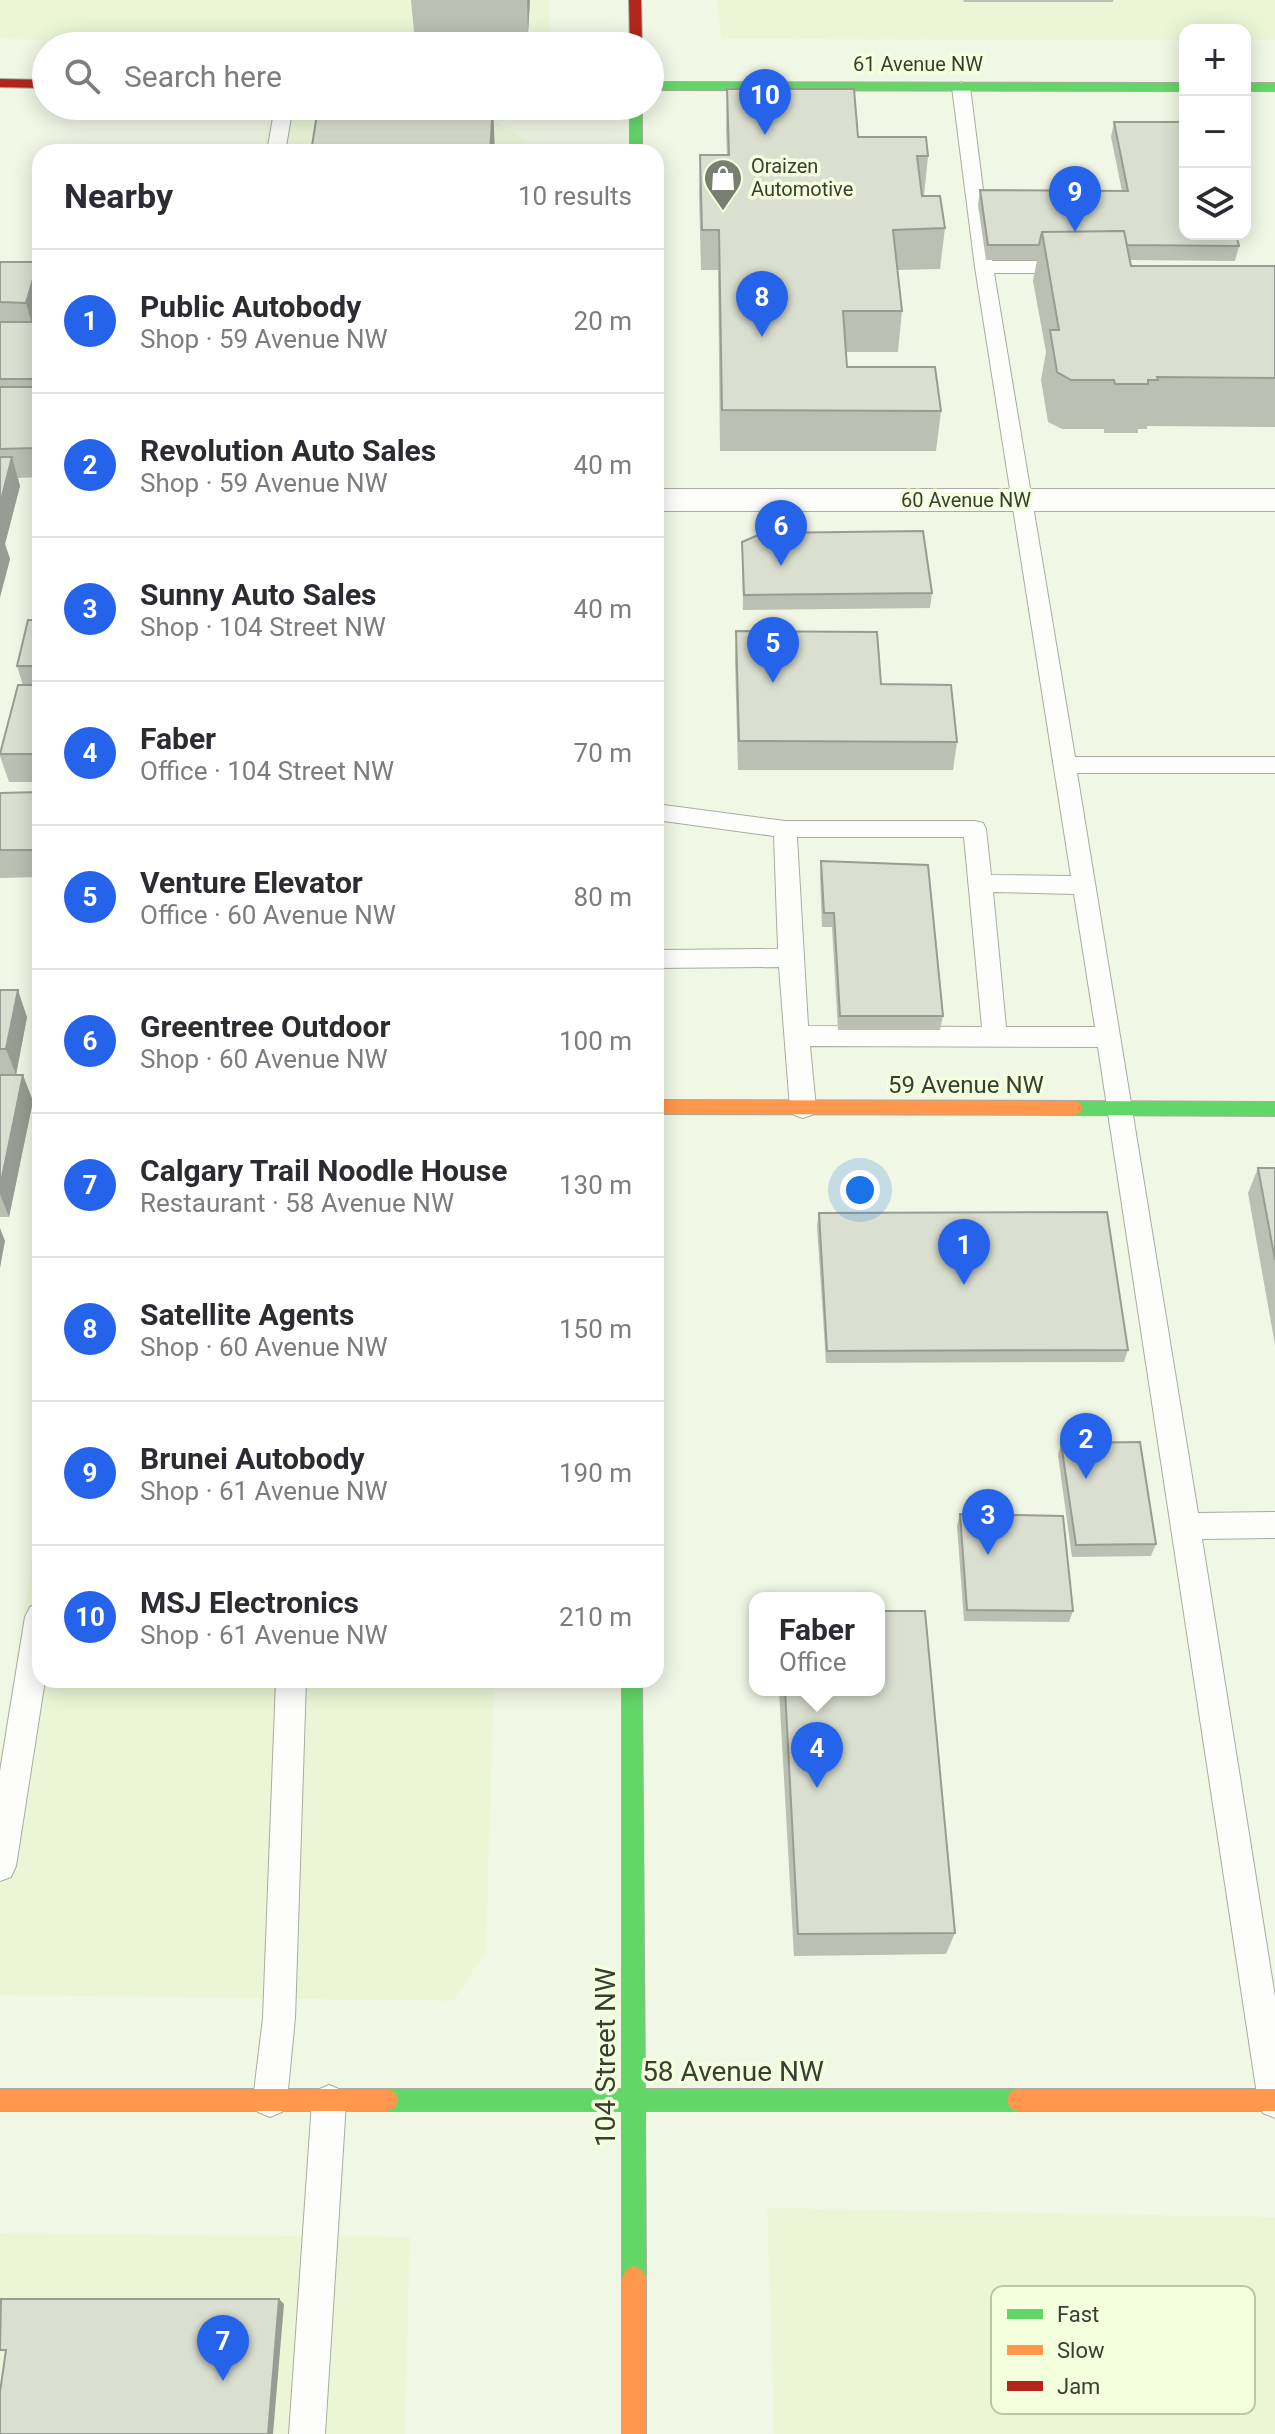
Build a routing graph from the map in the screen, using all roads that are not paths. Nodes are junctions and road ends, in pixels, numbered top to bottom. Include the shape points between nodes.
1 (635, 0) edge
2 (636, 32) edge
3 (0, 83) edge
4 (32, 84) edge
5 (664, 86) edge
6 (961, 87) junction
7 (1179, 87) edge
8 (1251, 87) edge
9 (1275, 87) edge
10 (282, 120) edge
11 (636, 120) edge
12 (277, 144) edge
13 (636, 144) edge
14 (984, 267) junction
15 (1091, 267) edge
16 (664, 500) edge
17 (1021, 500) junction
18 (1275, 500) edge
19 (1064, 765) junction
20 (1275, 765) edge
21 (664, 813) edge
22 (785, 829) junction
23 (981, 883) junction
24 (1083, 885) junction
25 (790, 958) junction
26 (664, 959) edge
27 (799, 1036) junction
28 (995, 1037) junction
29 (1109, 1037) junction
30 (664, 1107) edge
31 (803, 1108) junction
32 (1275, 1109) edge
33 (1121, 1110) junction
34 (1275, 1525) edge
35 (1187, 1526) junction
36 (32, 1667) edge
37 (291, 1688) edge
38 (632, 1688) edge
39 (0, 1866) edge
40 (633, 2099) junction
41 (0, 2100) edge
42 (270, 2100) junction
43 (1275, 2100) edge
44 (329, 2102) junction
45 (307, 2434) edge
46 (634, 2434) edge

1 - 2 street
3 - 4 street
5 - 6 street, 61 Avenue NW
6 - 7 street, 61 Avenue NW
6 - 14 lane
8 - 9 street
10 - 12 lane
11 - 13 street
14 - 15 lane
14 - 17 lane
16 - 17 street, 60 Avenue NW
17 - 18 street, 60 Avenue NW
17 - 19 lane
19 - 20 lane
19 - 24 lane
21 - 22 lane
22 - 23 lane via 975,829
22 - 25 lane
23 - 24 lane
23 - 28 lane
24 - 29 lane
25 - 26 lane
25 - 27 lane
27 - 28 lane
27 - 31 lane
28 - 29 lane
29 - 33 lane
30 - 31 street, 59 Avenue NW
31 - 33 street, 59 Avenue NW
32 - 33 street, 59 Avenue NW
33 - 35 lane
34 - 35 lane
35 - 43 lane
36 - 39 lane
37 - 42 lane via 279,2018
38 - 40 street, 104 Street NW
40 - 43 street, 58 Avenue NW
40 - 44 street, 58 Avenue NW
40 - 46 street, 104 Street NW
41 - 42 street, 58 Avenue NW
42 - 44 street, 58 Avenue NW
44 - 45 lane

